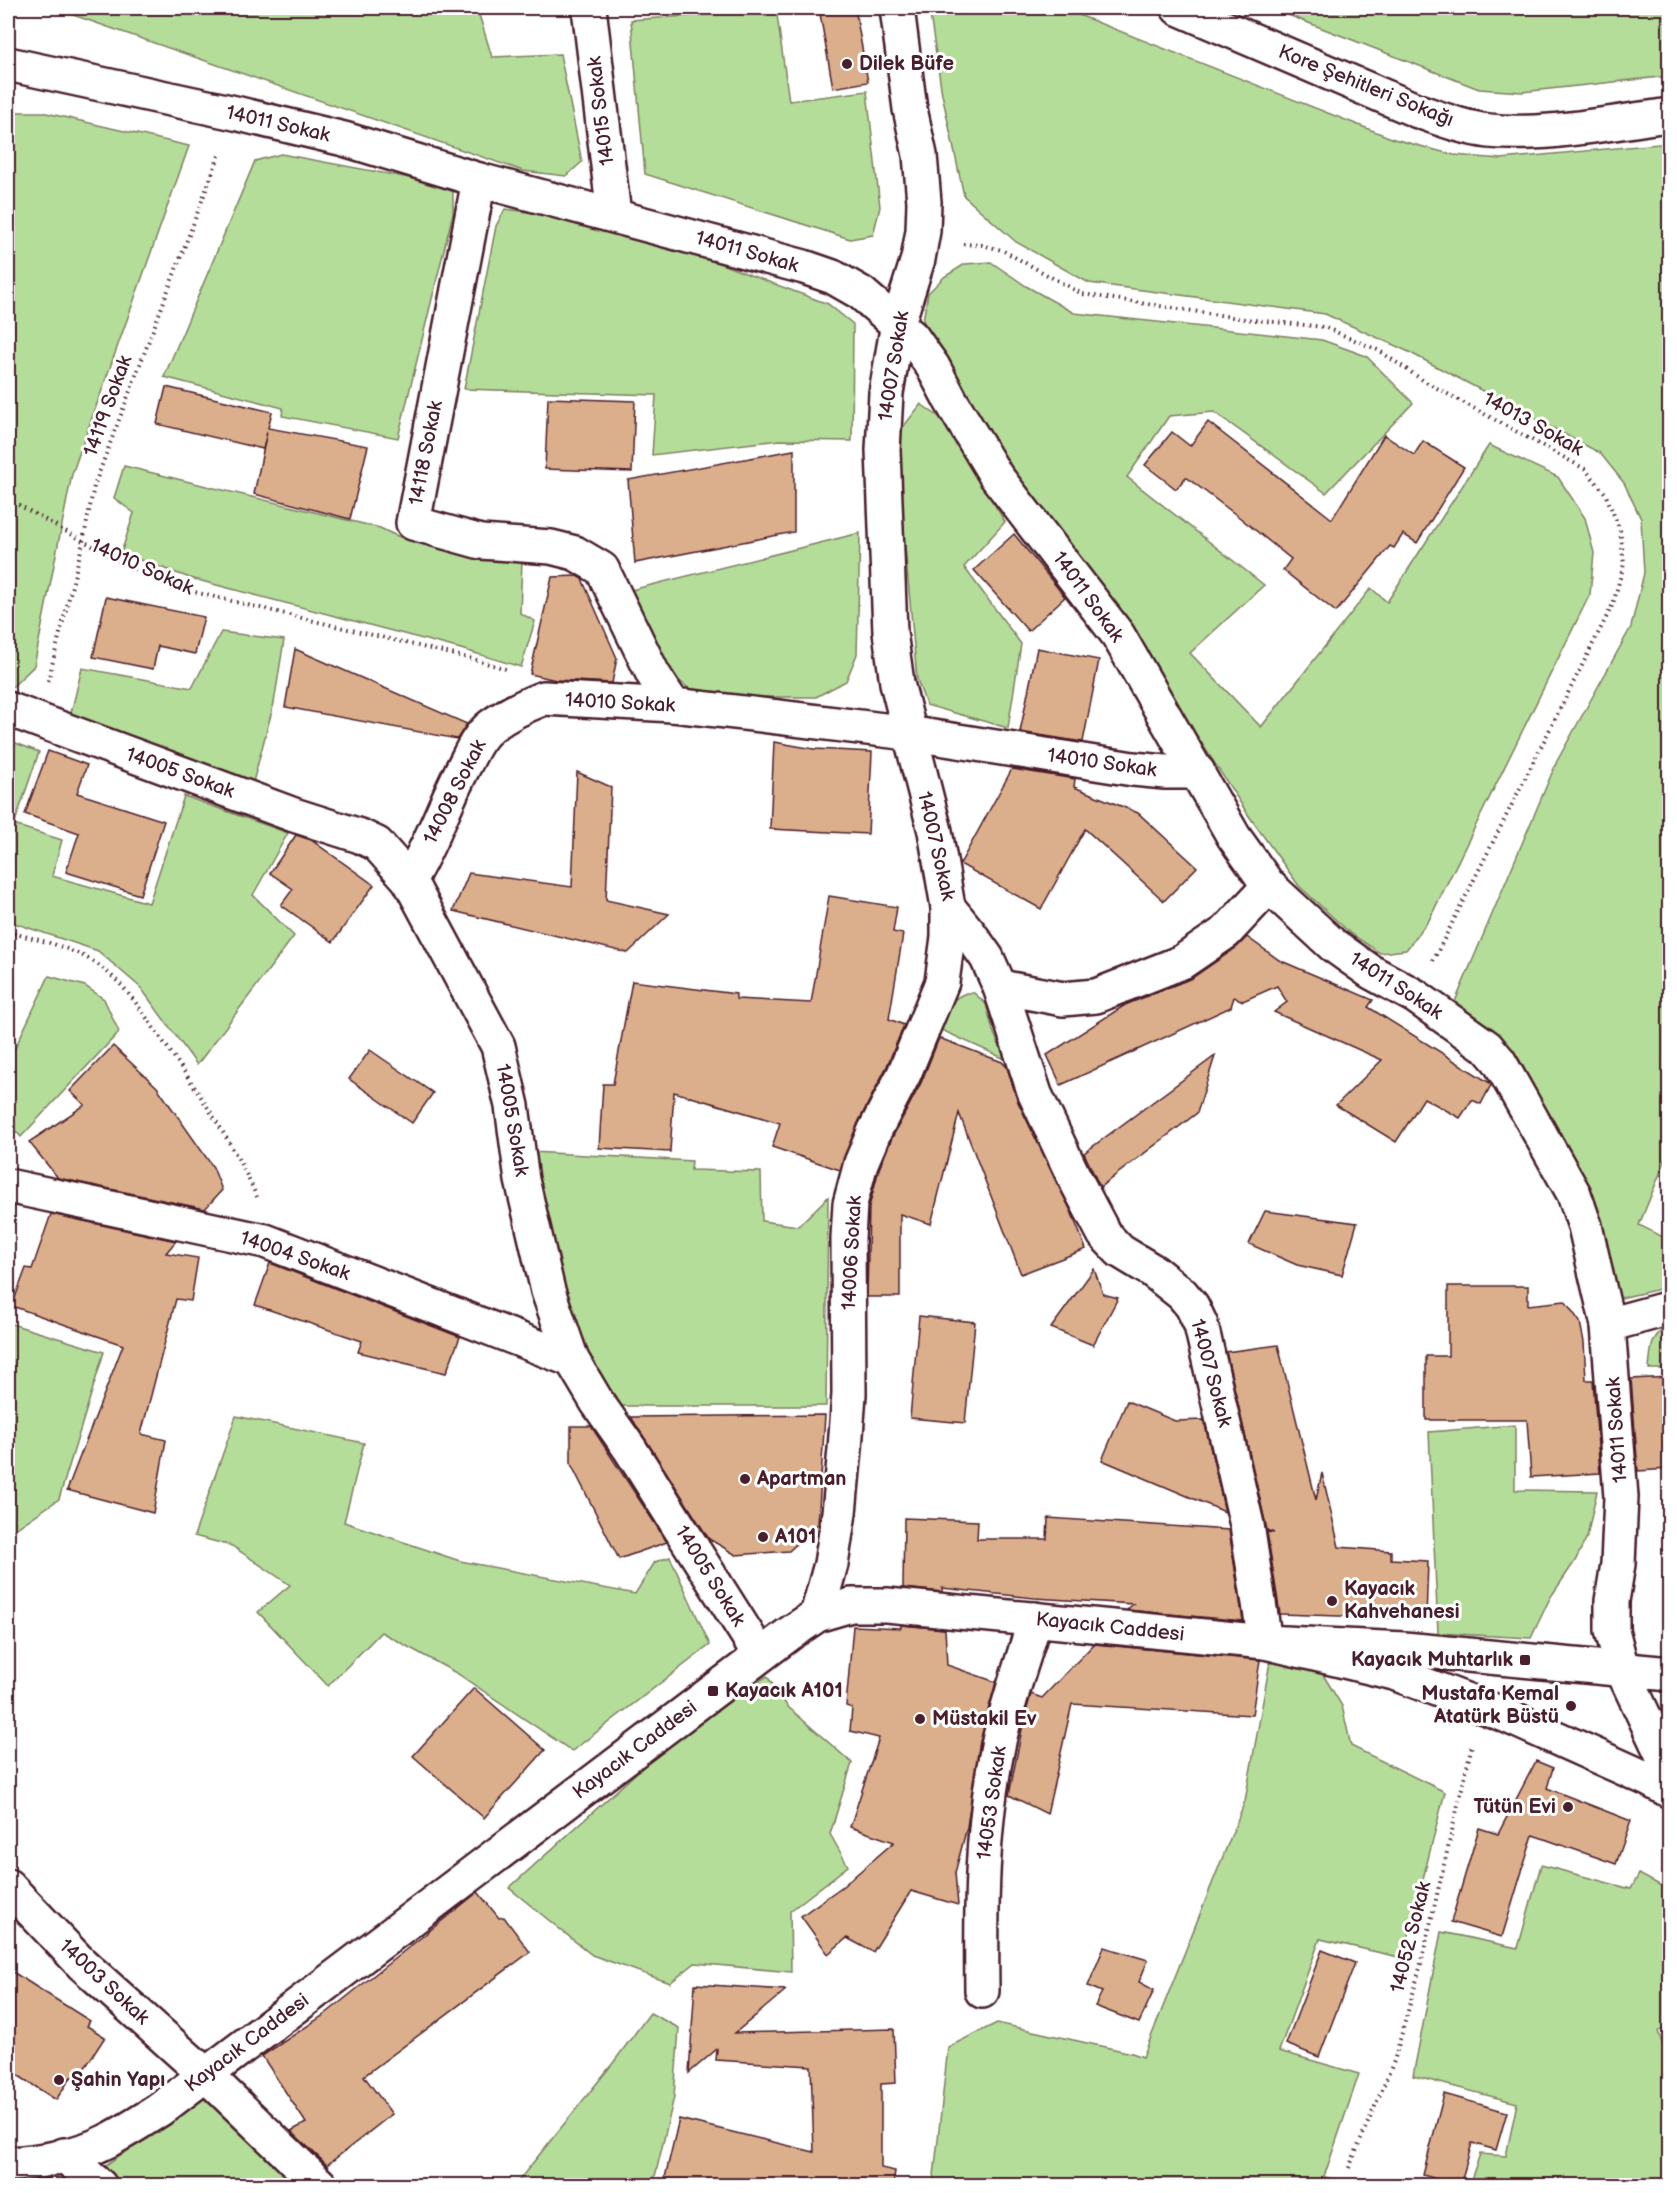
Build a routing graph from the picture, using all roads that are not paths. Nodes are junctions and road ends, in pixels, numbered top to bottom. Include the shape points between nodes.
1 (589, 8) edge
2 (897, 8) edge
3 (1178, 8) edge
4 (8, 64) edge
5 (1670, 115) edge
6 (479, 180) junction
7 (614, 215) junction
8 (898, 323) junction
9 (544, 698) joint
10 (673, 705) junction
11 (23, 714) edge
12 (908, 733) junction
13 (1198, 772) junction
14 (410, 880) junction
15 (1269, 886) junction
16 (948, 907) junction
17 (999, 987) junction
18 (8, 1186) edge
19 (1670, 1308) edge
20 (1608, 1325) junction
21 (572, 1360) junction
22 (817, 1615) junction
23 (1035, 1619) junction
24 (1265, 1642) junction
25 (760, 1655) junction
26 (1622, 1669) junction
27 (1670, 1674) edge
28 (1670, 1771) edge
29 (1670, 1791) edge
30 (8, 1886) edge
31 (982, 1991) dead end
32 (205, 2074) junction
33 (64, 2155) junction
34 (8, 2164) edge
35 (320, 2185) edge
36 (100, 2186) edge

1 - 7 street, 14015 Sokak
2 - 8 street, 14007 Sokak via 924,202 918,259
3 - 5 street, Kore Şehitleri Sokağı via 1454,124 1490,131 1528,131
4 - 6 street, 14011 Sokak via 344,139
6 - 7 street, 14011 Sokak
6 - 10 street, 14118 Sokak via 413,523 481,542 551,547 575,553 602,569 652,674
7 - 8 street, 14011 Sokak via 832,277 861,293
8 - 12 street, 14007 Sokak via 886,393 883,450 890,632
8 - 13 street, 14011 Sokak via 933,367 996,476 1118,635
9 - 10 street, 14010 Sokak
9 - 14 street, 14008 Sokak via 490,727 476,742
10 - 12 street, 14010 Sokak
11 - 14 street, 14005 Sokak via 360,836 377,844
12 - 13 street, 14010 Sokak via 1133,769
12 - 16 street, 14007 Sokak via 935,831
13 - 15 street, 14011 Sokak via 1234,837
14 - 21 street, 14005 Sokak via 498,1046 512,1106 522,1180 548,1291
15 - 17 street via 1226,932 1182,962 1096,996 1063,999
15 - 20 street, 14011 Sokak via 1333,945 1488,1047 1499,1061 1574,1194
16 - 17 street, 14007 Sokak via 987,958
16 - 22 street, 14006 Sokak via 942,982 861,1163 850,1204 845,1449 831,1564
17 - 24 street, 14007 Sokak via 1035,1094 1104,1234 1120,1251 1182,1294 1201,1325 1247,1525
18 - 21 street, 14004 Sokak via 265,1241
19 - 20 street
20 - 26 street, 14011 Sokak via 1622,1497 1612,1630
21 - 25 street, 14005 Sokak
22 - 23 street, Kayacık Caddesi via 851,1605 887,1605
22 - 25 street, Kayacık Caddesi
23 - 24 street, Kayacık Caddesi
23 - 31 street, 14053 Sokak via 998,1746 984,1849
24 - 26 street, Kayacık Caddesi via 1404,1649
24 - 29 street via 1394,1673 1594,1753
25 - 32 street, Kayacık Caddesi
26 - 27 street, Kayacık Caddesi
26 - 28 street, 14011 Sokak
30 - 32 street, 14003 Sokak via 81,1963
32 - 33 street, Kayacık Caddesi via 159,2110 105,2142
32 - 35 street, 14003 Sokak
33 - 34 street, Kayacık Caddesi
33 - 36 street

